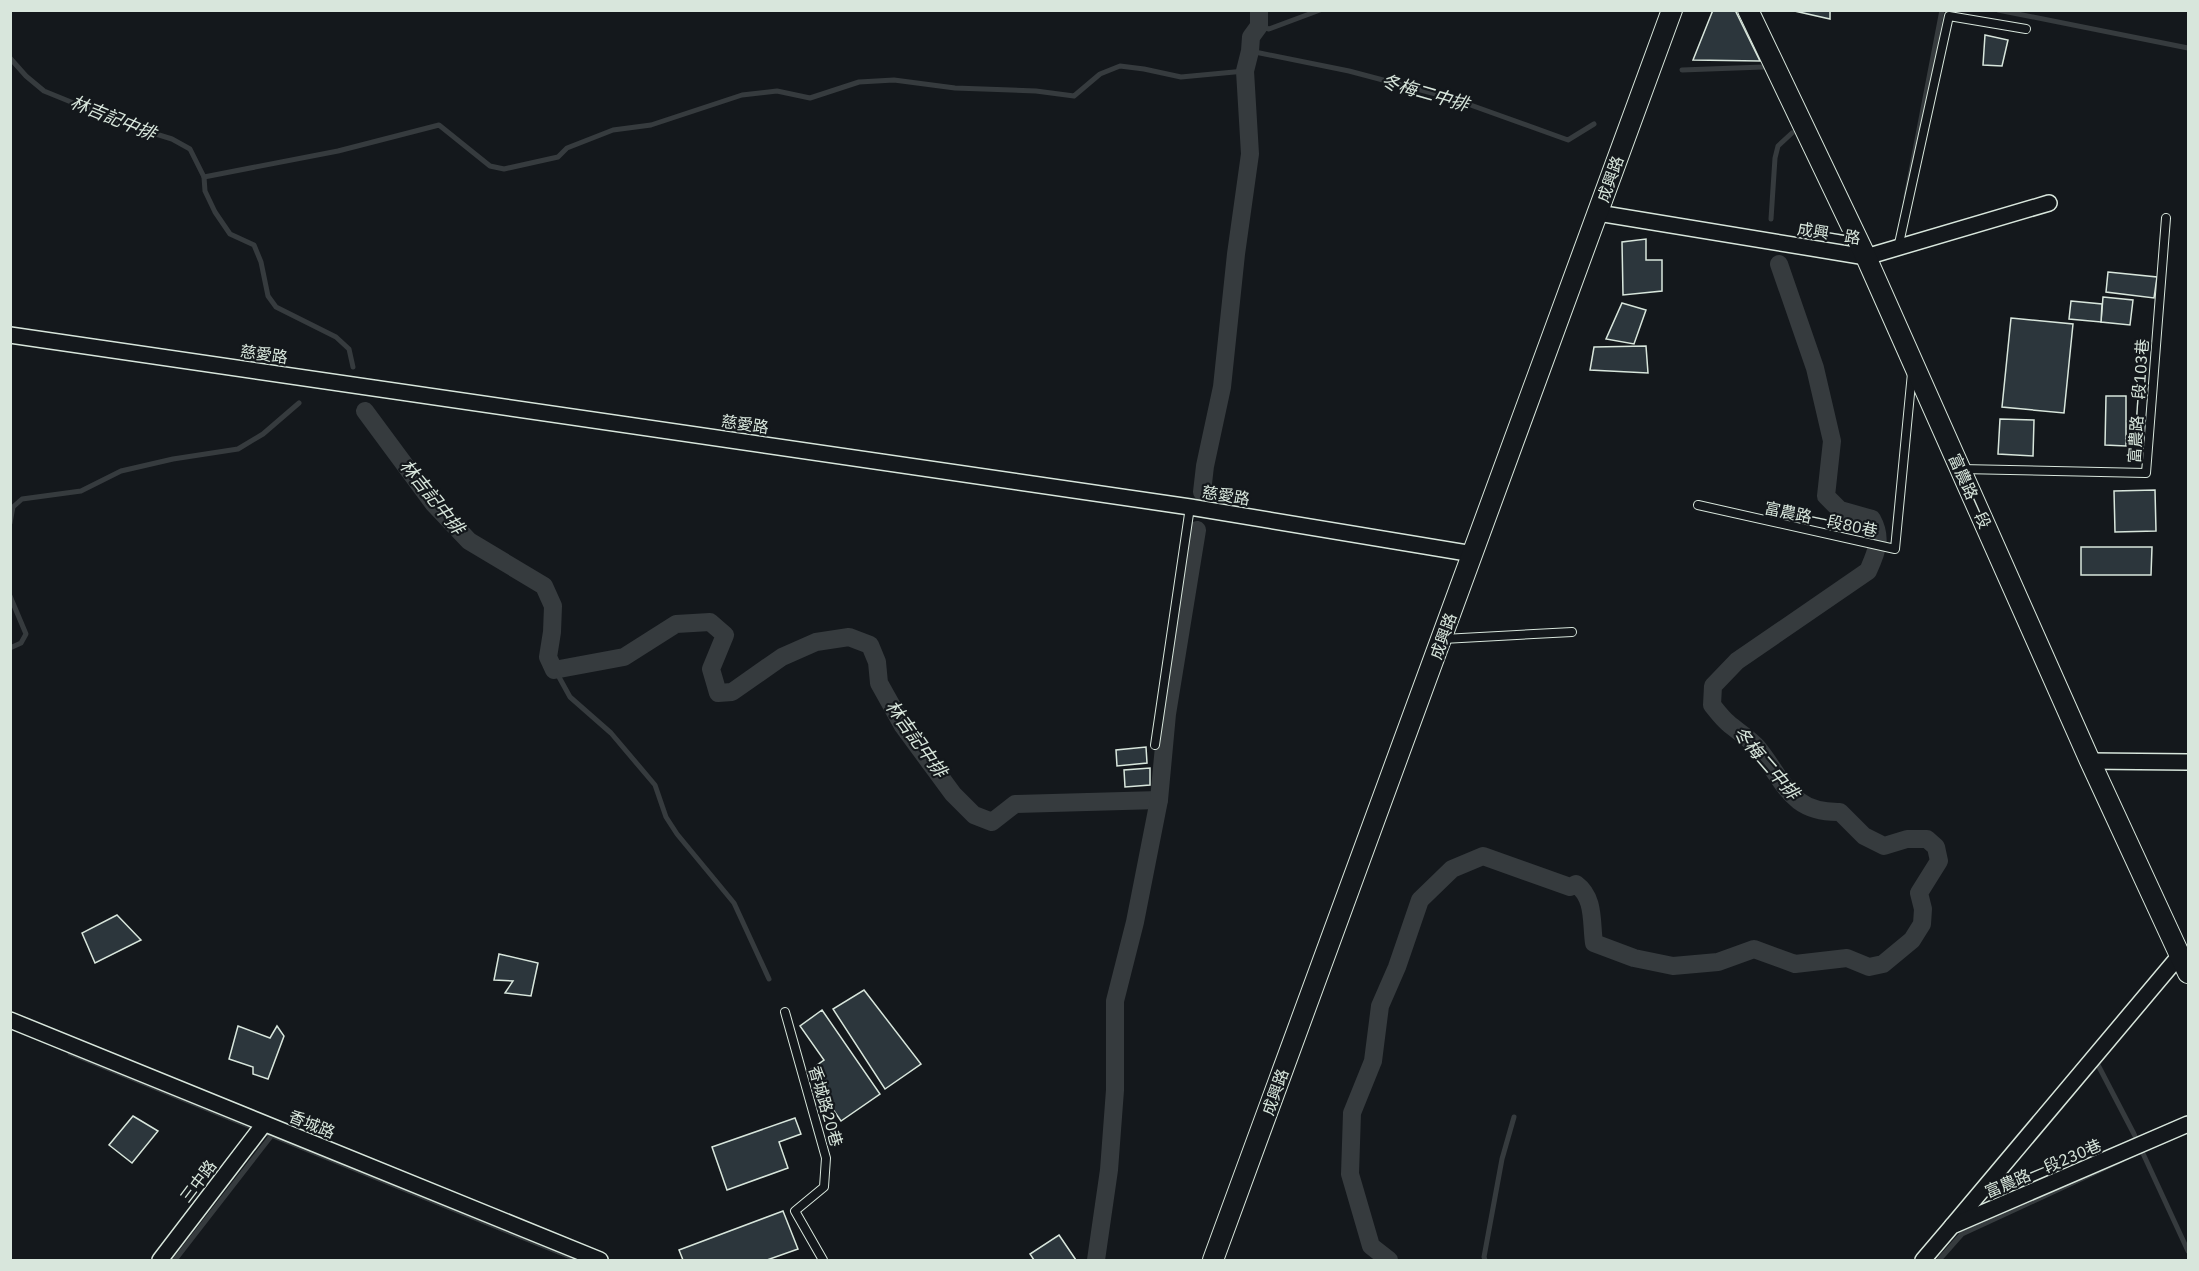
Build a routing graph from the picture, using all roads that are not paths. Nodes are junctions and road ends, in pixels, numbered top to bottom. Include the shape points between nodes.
1 (1672, 10) edge
2 (1749, 10) edge
3 (2026, 29) dead end
4 (2049, 203) dead end
5 (1598, 213) junction
6 (2166, 218) dead end
7 (1898, 248) junction
8 (1866, 257) junction
9 (10, 335) edge
10 (1913, 362) junction
11 (1960, 468) junction
12 (1698, 506) dead end
13 (1190, 507) junction
14 (1473, 554) junction
15 (1572, 632) dead end
16 (1442, 639) junction
17 (1155, 745) dead end
18 (2090, 761) junction
19 (2188, 762) edge
20 (2180, 955) junction
21 (2188, 974) edge
22 (785, 1012) dead end
23 (10, 1020) edge
24 (264, 1124) junction
25 (2188, 1124) edge
26 (1952, 1226) junction
27 (160, 1260) edge
28 (600, 1260) edge
29 (823, 1260) edge
30 (1213, 1260) edge
31 (1923, 1260) edge

1 - 5 street, 成興路
2 - 8 street, 富農路一段
3 - 7 lane via 1950,16
4 - 7 street, 成興一路
5 - 8 street, 成興一路
5 - 14 street, 成興路
6 - 11 lane, 富農路一段103巷 via 2146,473
7 - 8 street, 成興一路
8 - 10 street, 富農路一段
9 - 13 street, 慈愛路
10 - 11 street, 富農路一段
10 - 12 lane, 富農路一段80巷 via 1895,549
11 - 18 street, 富農路一段
13 - 14 street, 慈愛路
13 - 17 lane
14 - 16 street, 成興路
15 - 16 lane
16 - 30 street, 成興路
18 - 19 street
18 - 20 street, 富農路一段
20 - 21 street, 富農路一段
20 - 26 street
22 - 29 lane, 香城路20巷 via 826,1158 824,1187 795,1211
23 - 24 street, 香城路
24 - 27 street, 三中路
24 - 28 street, 香城路
25 - 26 street, 富農路一段230巷
26 - 31 street, 富農路一段230巷

